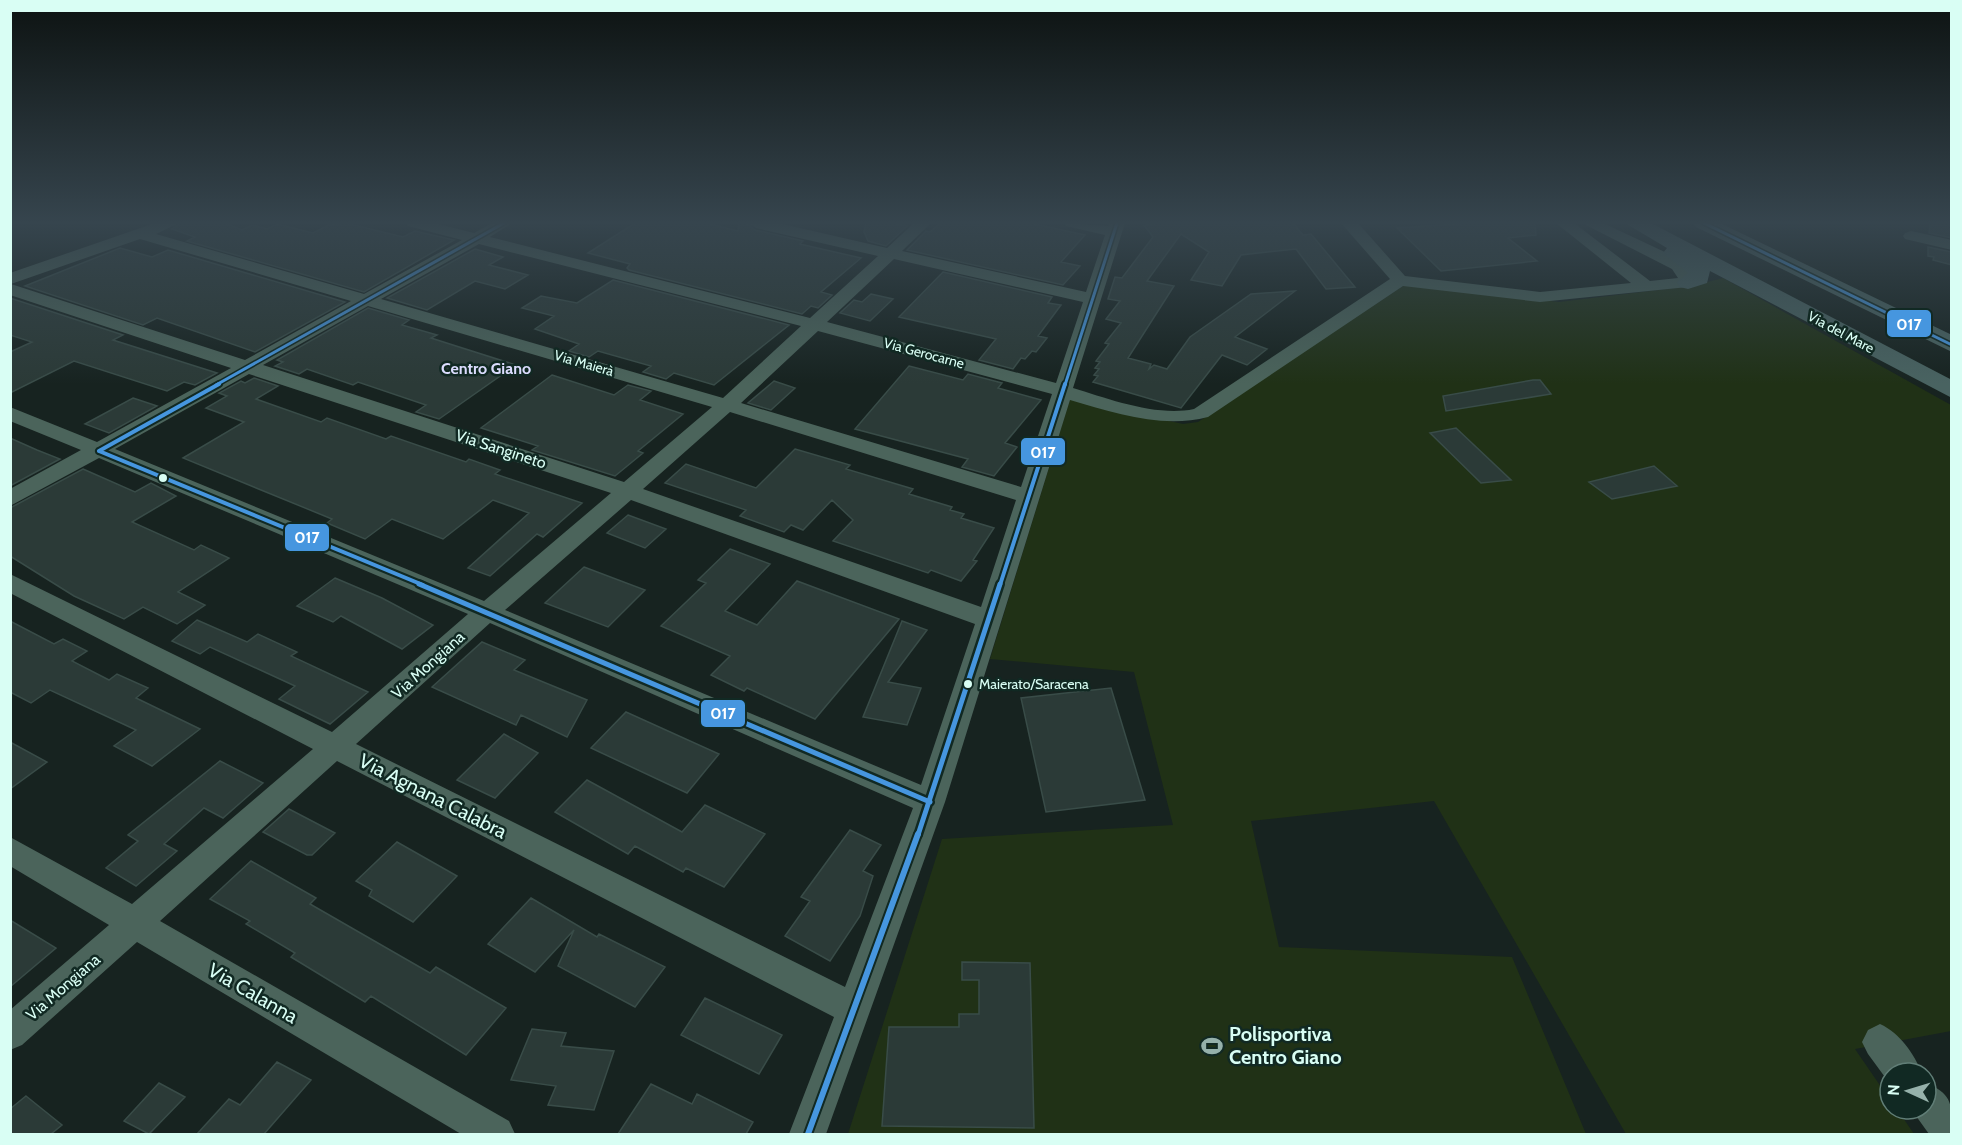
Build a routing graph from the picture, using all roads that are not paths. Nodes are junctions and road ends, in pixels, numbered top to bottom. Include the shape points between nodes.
1 (286, 276) edge
2 (408, 276) edge
3 (630, 276) edge
4 (865, 276) edge
5 (993, 276) edge
6 (1100, 276) edge
7 (1397, 276) edge
8 (1634, 276) edge
9 (1686, 276) edge
10 (1699, 276) edge
11 (1736, 276) edge
12 (1812, 276) edge
13 (1400, 280) junction
14 (1688, 282) junction
15 (1648, 287) junction
16 (10, 289) edge
17 (1092, 299) junction
18 (367, 300) junction
19 (816, 323) junction
20 (1952, 345) edge
21 (250, 366) junction
22 (1952, 390) edge
23 (1061, 391) junction
24 (727, 405) junction
25 (10, 413) edge
26 (99, 451) junction
27 (627, 491) junction
28 (1027, 496) junction
29 (10, 499) edge
30 (10, 582) edge
31 (487, 612) junction
32 (988, 619) junction
33 (336, 747) junction
34 (930, 802) junction
35 (10, 850) edge
36 (136, 924) junction
37 (855, 1010) junction
38 (10, 1033) edge
39 (1880, 1042) dead end
40 (1895, 1061) edge
41 (1938, 1116) edge
42 (1952, 1133) edge
43 (496, 1134) edge
44 (808, 1134) edge

1 - 18 street, Via Maierà
2 - 18 street
3 - 19 street, Via Gerocarne
4 - 19 street, Via Mongiana
5 - 17 street
6 - 17 street
7 - 13 street
8 - 15 street
9 - 14 street
10 - 14 main road
11 - 22 main road, Via del Mare
12 - 20 main road
13 - 15 street via 1540,297
13 - 23 street, Via Gerocarne via 1197,415 1172,418
14 - 15 street
16 - 21 street, Via Sangineto
17 - 23 street
18 - 21 street
18 - 24 street, Via Maierà
19 - 23 street, Via Gerocarne
19 - 24 street, Via Mongiana
21 - 26 street
21 - 27 street, Via Sangineto
23 - 28 street
24 - 27 street, Via Mongiana
24 - 28 street, Via Maierà
25 - 26 street
26 - 29 street
26 - 31 street
27 - 31 street, Via Mongiana
27 - 32 street, Via Sangineto
28 - 32 street
30 - 33 street, Via Agnana Calabra
31 - 33 street, Via Mongiana
31 - 34 street
32 - 34 street
33 - 36 street, Via Mongiana
33 - 37 street, Via Agnana Calabra
34 - 37 street
35 - 36 street, Via Calanna
36 - 38 street, Via Mongiana
36 - 43 street, Via Calanna
37 - 44 street
39 - 40 street
41 - 42 street

